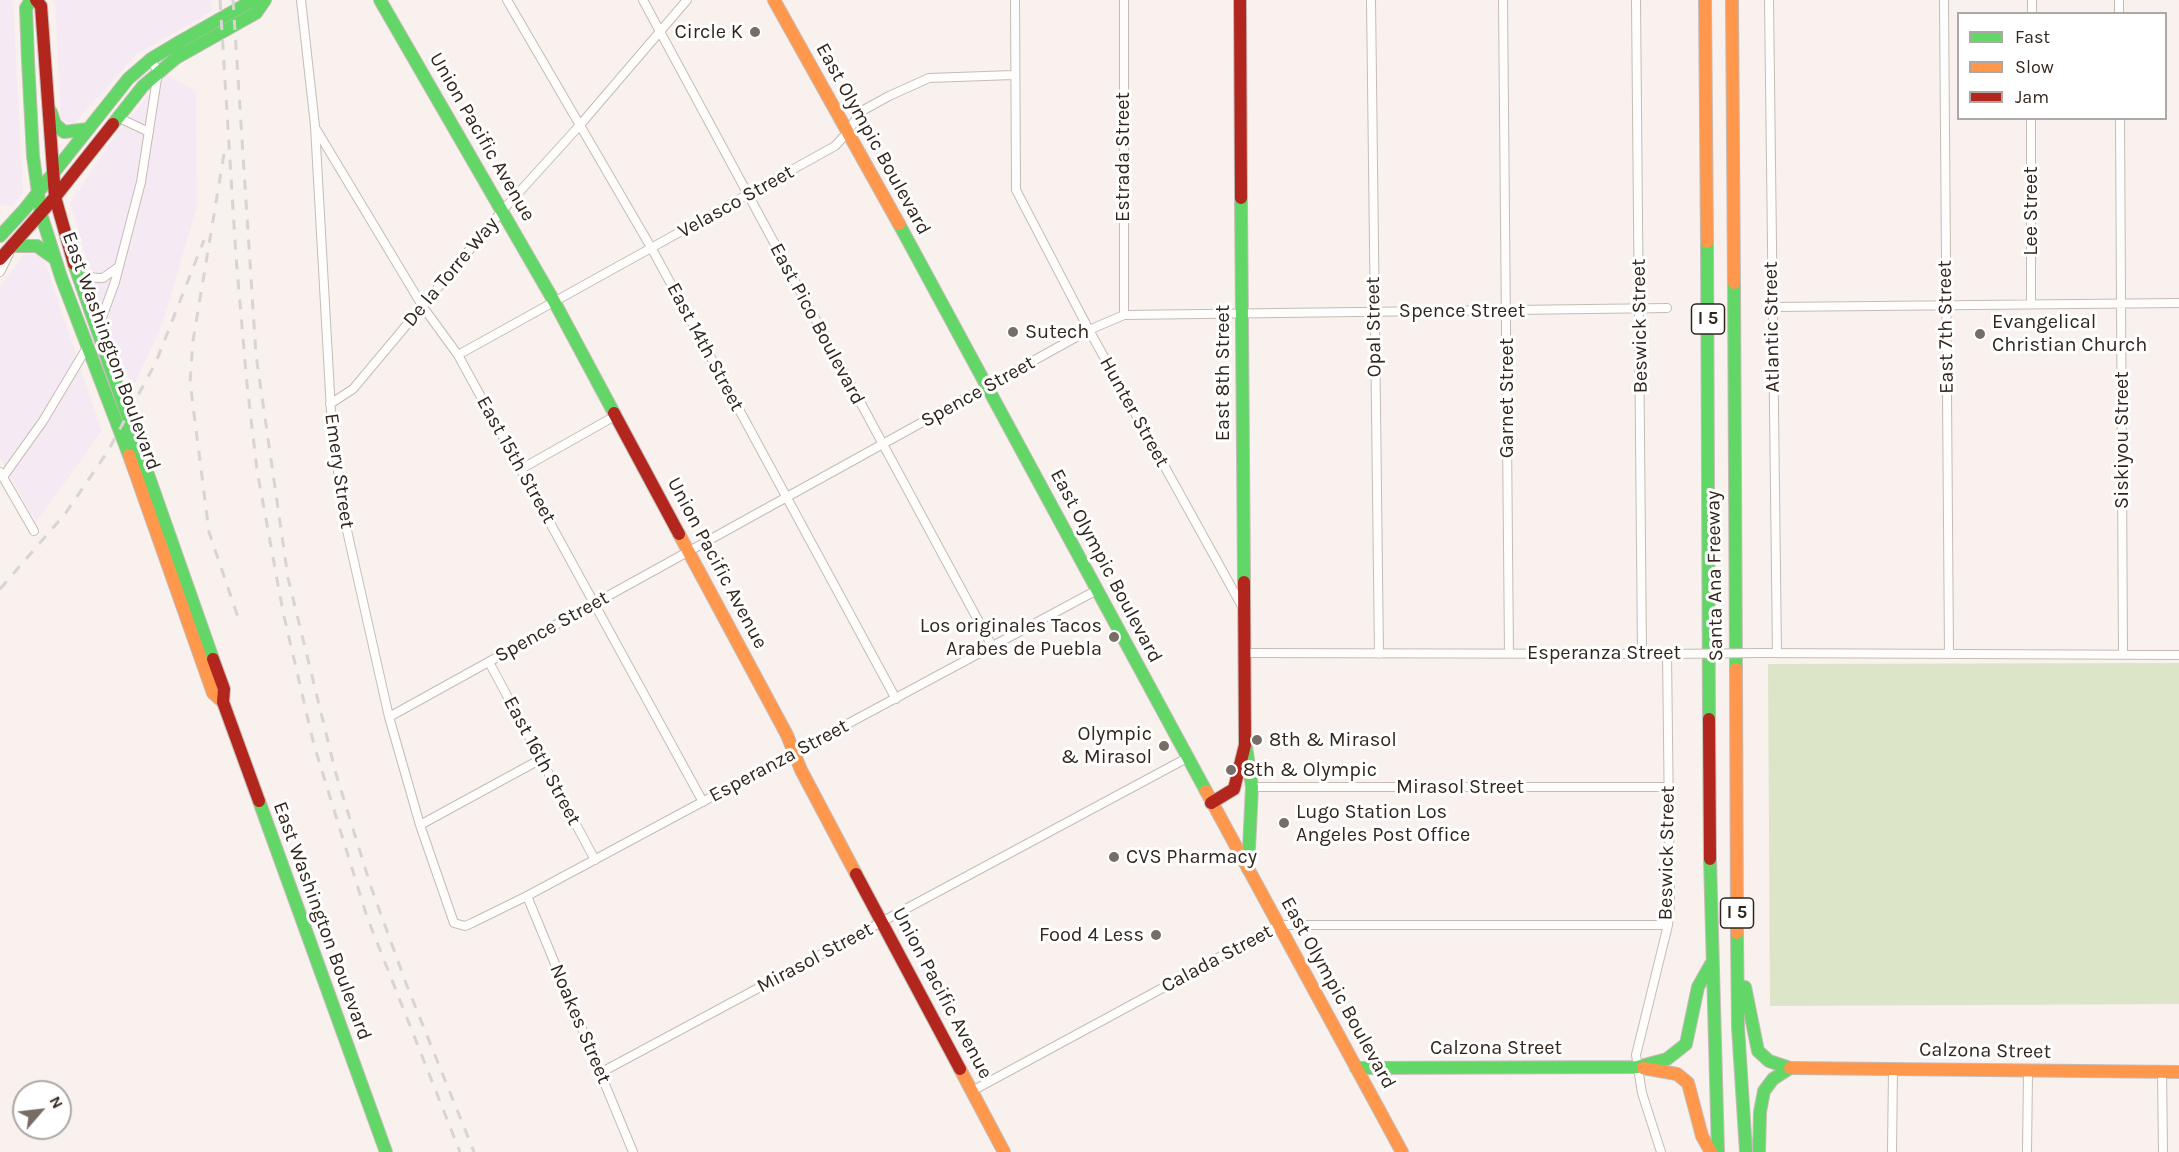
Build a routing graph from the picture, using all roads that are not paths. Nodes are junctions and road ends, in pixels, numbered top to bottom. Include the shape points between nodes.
1 (31, 0) edge
2 (36, 0) edge
3 (301, 0) edge
4 (380, 0) edge
5 (507, 0) edge
6 (643, 0) edge
7 (687, 0) edge
8 (774, 0) edge
9 (1015, 0) edge
10 (1124, 0) edge
11 (1240, 0) edge
12 (1371, 0) edge
13 (1503, 0) edge
14 (1636, 0) edge
15 (1705, 0) edge
16 (1732, 0) edge
17 (1769, 0) edge
18 (1944, 0) edge
19 (263, 1) edge
20 (660, 32) junction
21 (151, 59) junction
22 (158, 72) junction
23 (1013, 75) junction
24 (47, 102) junction
25 (117, 117) junction
26 (2031, 120) edge
27 (2120, 120) edge
28 (580, 125) junction
29 (315, 126) junction
30 (88, 129) junction
31 (149, 132) junction
32 (849, 132) junction
33 (52, 175) junction
34 (37, 194) junction
35 (747, 196) junction
36 (55, 197) junction
37 (502, 211) junction
38 (41, 214) junction
39 (0, 236) edge
40 (12, 246) junction
41 (652, 249) junction
42 (55, 258) junction
43 (0, 259) edge
44 (117, 268) junction
45 (0, 272) edge
46 (78, 277) junction
47 (555, 303) junction
48 (2031, 303) junction
49 (2121, 303) junction
50 (2179, 303) edge
51 (1945, 305) junction
52 (423, 307) junction
53 (1772, 307) junction
54 (1667, 308) dead end
55 (1640, 310) junction
56 (1373, 311) junction
57 (1507, 312) junction
58 (1242, 314) junction
59 (1124, 315) junction
60 (1089, 330) junction
61 (97, 332) junction
62 (88, 345) junction
63 (458, 355) junction
64 (987, 387) junction
65 (330, 404) junction
66 (615, 416) junction
67 (882, 445) junction
68 (521, 469) junction
69 (1, 475) edge
70 (786, 497) junction
71 (34, 531) dead end
72 (688, 550) junction
73 (1097, 590) junction
74 (596, 603) junction
75 (1243, 610) junction
76 (992, 646) junction
77 (1642, 652) junction
78 (1244, 653) junction
79 (1509, 653) junction
80 (1777, 653) junction
81 (1949, 653) junction
82 (1379, 654) junction
83 (1667, 654) junction
84 (2123, 654) junction
85 (2179, 655) edge
86 (489, 662) junction
87 (896, 699) junction
88 (223, 702) junction
89 (389, 717) junction
90 (1245, 745) junction
91 (794, 752) junction
92 (1187, 758) junction
93 (541, 759) junction
94 (1252, 787) junction
95 (1668, 787) junction
96 (703, 802) junction
97 (1211, 803) junction
98 (420, 825) junction
99 (595, 860) junction
100 (1248, 870) junction
101 (527, 896) junction
102 (882, 923) junction
103 (1279, 925) junction
104 (1668, 925) junction
105 (458, 926) joint
106 (1738, 954) junction
107 (1711, 963) junction
108 (1637, 1067) junction
109 (1356, 1068) junction
110 (1790, 1068) junction
111 (1893, 1069) junction
112 (600, 1072) junction
113 (2028, 1072) junction
114 (2162, 1072) junction
115 (2179, 1072) edge
116 (972, 1091) junction
117 (386, 1152) edge
118 (633, 1152) edge
119 (1004, 1152) edge
120 (1402, 1152) edge
121 (1661, 1152) edge
122 (1712, 1152) edge
123 (1718, 1152) edge
124 (1746, 1152) edge
125 (1759, 1152) edge
126 (1892, 1152) edge
127 (2027, 1152) edge
128 (2163, 1152) edge

1 - 34 main road, East Washington Boulevard via 26,18
2 - 24 main road, East Washington Boulevard via 41,6
3 - 29 street, Emery Street
4 - 37 main road, Union Pacific Avenue
5 - 28 street, East 14th Street
6 - 20 street, East Pico Boulevard
7 - 20 street, De la Torre Way
8 - 32 main road, East Olympic Boulevard
9 - 23 street, Hunter Street
10 - 59 street, Estrada Street
11 - 58 main road, East 8th Street
12 - 56 street, Opal Street
13 - 57 street, Garnet Street
14 - 55 street, Beswick Street
15 - 107 main road, Santa Ana Freeway / I 5
16 - 106 main road, Santa Ana Freeway / I 5
17 - 53 street, Atlantic Street
18 - 51 street, East 7th Street
19 - 21 main road via 250,2
19 - 22 main road via 256,13
20 - 28 street, De la Torre Way
20 - 35 street, East Pico Boulevard
21 - 22 street
21 - 30 main road via 128,79
22 - 25 main road
22 - 31 street
23 - 32 street, Velasco Street via 929,78 860,112
23 - 60 street, Hunter Street via 1016,190
24 - 30 main road via 55,124 64,132
24 - 33 main road, East Washington Boulevard
25 - 31 street
25 - 36 main road
26 - 48 street, Lee Street
27 - 49 street, Siskiyou Street
28 - 37 street, De la Torre Way
28 - 41 street, East 14th Street
29 - 52 street, East 15th Street
29 - 65 street, Emery Street
30 - 33 main road
31 - 44 street
32 - 35 street, Velasco Street via 837,145
32 - 64 main road, East Olympic Boulevard
33 - 34 main road
33 - 36 main road, East Washington Boulevard
34 - 38 main road, East Washington Boulevard
34 - 39 main road
35 - 41 street, Velasco Street
35 - 67 street, East Pico Boulevard
36 - 38 main road
36 - 46 main road, East Washington Boulevard
37 - 47 main road, Union Pacific Avenue
37 - 52 street, De la Torre Way
38 - 40 main road
38 - 42 main road, East Washington Boulevard
40 - 42 main road via 37,246
40 - 43 main road
40 - 45 street
41 - 47 street, Velasco Street
41 - 70 street, East 14th Street
42 - 62 main road, East Washington Boulevard
44 - 46 street via 103,278
44 - 61 street
46 - 61 main road, East Washington Boulevard
47 - 63 street, Velasco Street
47 - 66 main road, Union Pacific Avenue
48 - 49 street
48 - 51 street
49 - 50 street
49 - 84 street, Siskiyou Street
51 - 53 street
51 - 81 street, East 7th Street
52 - 63 street, East 15th Street
52 - 65 street, De la Torre Way via 353,389
53 - 80 street, Atlantic Street
54 - 55 street, Spence Street
55 - 57 street, Spence Street
55 - 77 street, Beswick Street
56 - 57 street, Spence Street
56 - 58 street, Spence Street
56 - 82 street, Opal Street
57 - 79 street, Garnet Street
58 - 59 street, Spence Street
58 - 75 main road, East 8th Street
59 - 60 street, Spence Street
60 - 64 street, Spence Street
60 - 75 street, Hunter Street
61 - 62 street
61 - 88 main road, East Washington Boulevard via 224,688
62 - 69 street via 44,421
62 - 88 main road, East Washington Boulevard via 213,693
63 - 68 street, East 15th Street
64 - 67 street, Spence Street
64 - 73 main road, East Olympic Boulevard
65 - 89 street, Emery Street via 346,526
66 - 68 street
66 - 72 main road, Union Pacific Avenue
67 - 70 street, Spence Street
67 - 76 street, East Pico Boulevard
68 - 74 street, East 15th Street
69 - 71 street
70 - 72 street, Spence Street
70 - 87 street, East 14th Street
72 - 74 street, Spence Street
72 - 91 main road, Union Pacific Avenue
73 - 76 street, Esperanza Street
73 - 92 main road, East Olympic Boulevard
74 - 86 street, Spence Street
74 - 96 street, East 15th Street
75 - 78 main road, East 8th Street
76 - 87 street, Esperanza Street
77 - 79 street, Esperanza Street
77 - 83 street, Esperanza Street
78 - 82 street, Esperanza Street
78 - 90 main road, East 8th Street
79 - 82 street, Esperanza Street
80 - 81 street, Esperanza Street
80 - 83 street, Esperanza Street, bridge
81 - 84 street, Esperanza Street
83 - 95 street, Beswick Street
84 - 85 street, Esperanza Street
86 - 89 street, Spence Street
86 - 93 street, East 16th Street
87 - 91 street, Esperanza Street
88 - 117 main road, East Washington Boulevard
89 - 98 street, Emery Street
90 - 94 main road, East 8th Street
90 - 97 main road, East 8th Street via 1234,789
91 - 96 street, Esperanza Street
91 - 102 main road, Union Pacific Avenue
92 - 97 main road, East Olympic Boulevard
92 - 102 street, Mirasol Street
93 - 98 street
93 - 99 street, East 16th Street
94 - 95 street, Mirasol Street
94 - 100 main road, East 8th Street
95 - 104 street, Beswick Street
96 - 99 street, Esperanza Street
97 - 100 main road, East Olympic Boulevard
98 - 105 street, Emery Street via 450,918
99 - 101 street, Esperanza Street
100 - 103 main road, East Olympic Boulevard
101 - 105 street, Esperanza Street via 472,924
101 - 112 street, Noakes Street
102 - 112 street, Mirasol Street
102 - 116 main road, Union Pacific Avenue
103 - 104 street, Calada Street
103 - 109 main road, East Olympic Boulevard
103 - 116 street, Calada Street
104 - 108 street, Beswick Street via 1636,1055
106 - 110 main road via 1758,1051 1769,1061
106 - 124 main road, Santa Ana Freeway / I 5
107 - 108 main road via 1698,987 1686,1044 1667,1059
107 - 123 main road, Santa Ana Freeway / I 5
108 - 109 main road, Calzona Street
108 - 121 street, Beswick Street
108 - 122 main road via 1677,1074 1688,1083 1702,1136
109 - 120 main road, East Olympic Boulevard
110 - 111 main road, Calzona Street
110 - 125 main road via 1773,1079 1764,1091
111 - 113 main road, Calzona Street
111 - 126 street
112 - 118 street, Noakes Street
113 - 114 main road, Calzona Street
113 - 127 street
114 - 115 main road, Calzona Street
114 - 128 street
116 - 119 main road, Union Pacific Avenue

